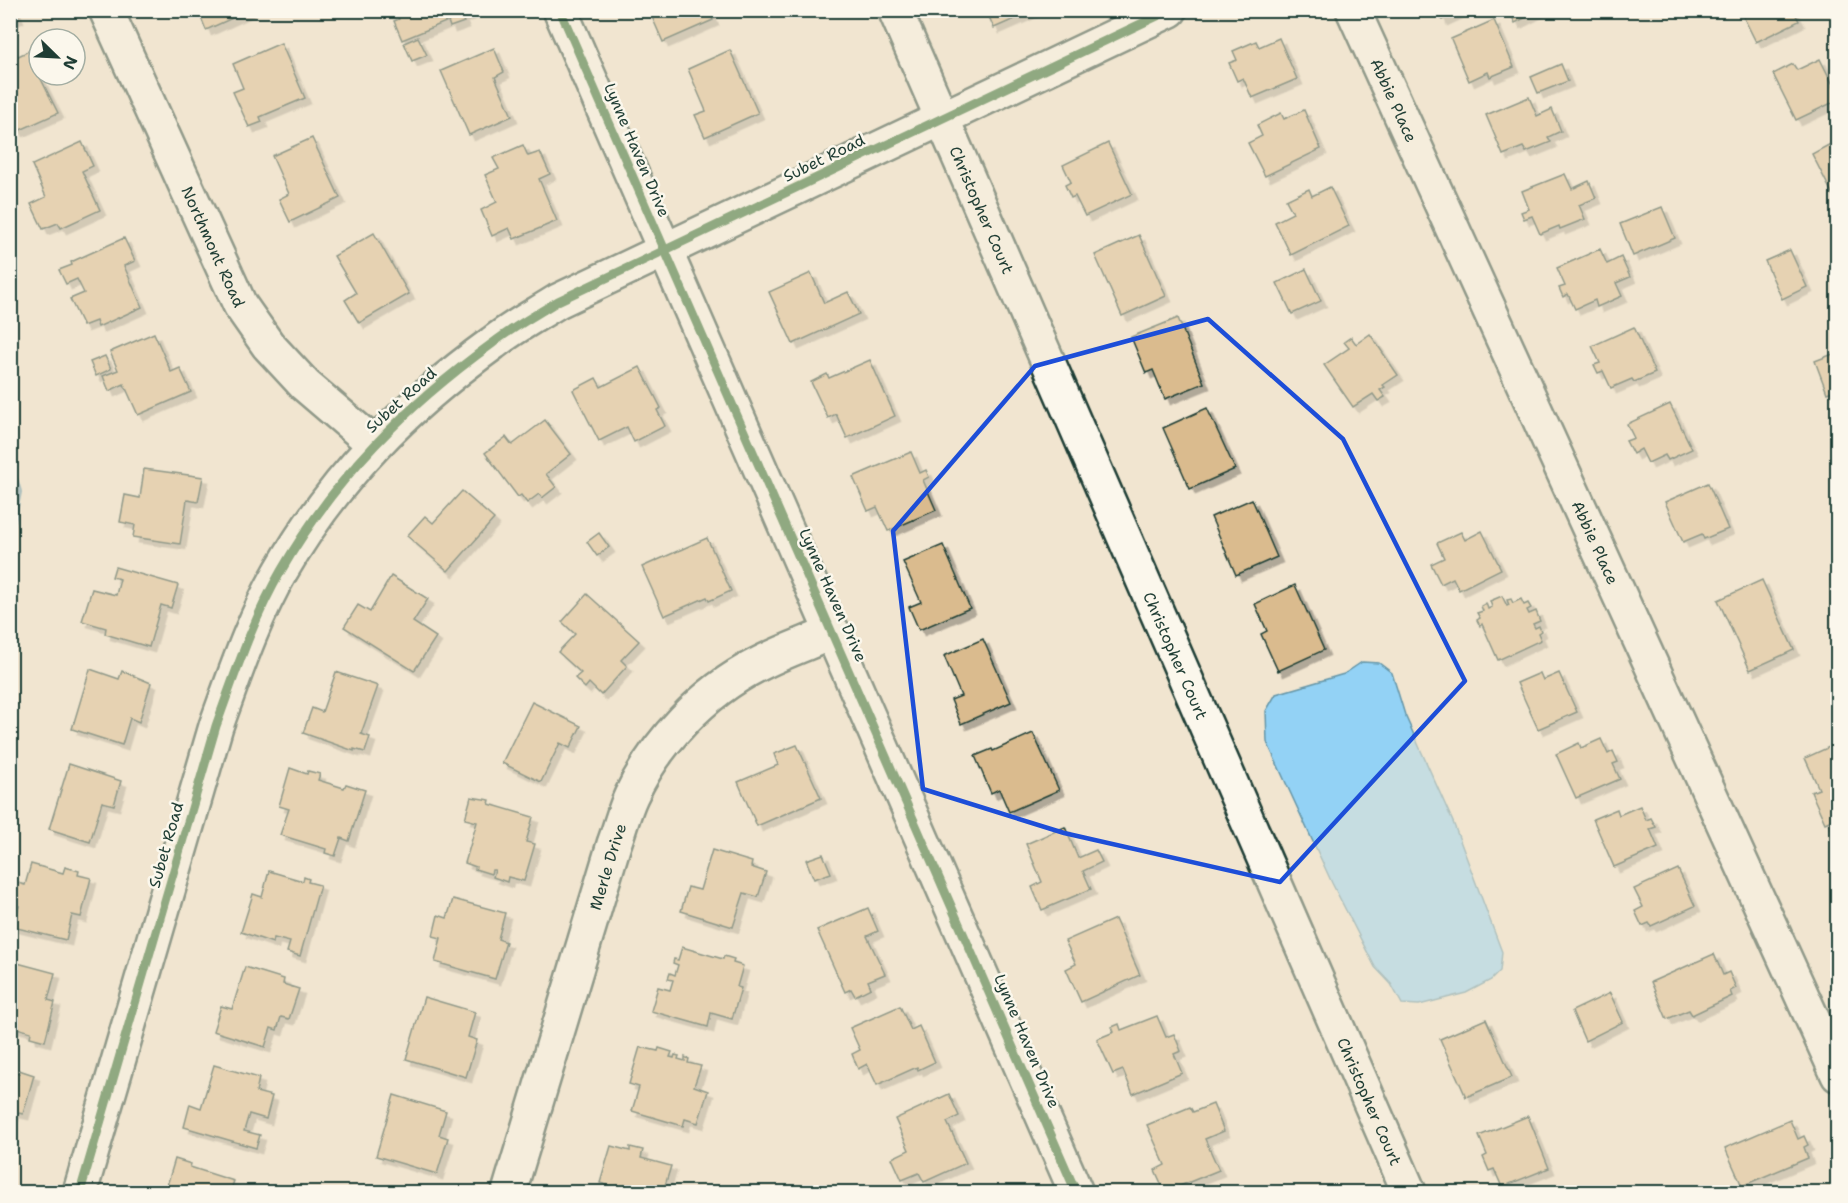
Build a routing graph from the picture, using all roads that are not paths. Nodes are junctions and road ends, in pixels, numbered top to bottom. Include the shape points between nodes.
1 (106, 10) edge
2 (560, 10) edge
3 (895, 10) edge
4 (1170, 10) edge
5 (1353, 10) edge
6 (942, 117) junction
7 (665, 252) junction
8 (374, 444) junction
9 (833, 632) junction
10 (1838, 1075) edge
11 (80, 1192) edge
12 (509, 1192) edge
13 (1076, 1192) edge
14 (1409, 1192) edge

1 - 8 street, Northmont Road via 240,305 268,345 305,385
2 - 7 street, Lynne Haven Drive
3 - 6 street, Christopher Court
4 - 6 street, Subet Road
5 - 10 street, Abbie Place
6 - 7 street, Subet Road
6 - 14 street, Christopher Court
7 - 8 street, Subet Road via 558,301 494,341 435,387
7 - 9 street, Lynne Haven Drive
8 - 11 street, Subet Road via 324,505 281,572 244,650 216,726
9 - 12 street, Merle Drive via 756,665 718,689 655,754 631,796 611,855
9 - 13 street, Lynne Haven Drive

